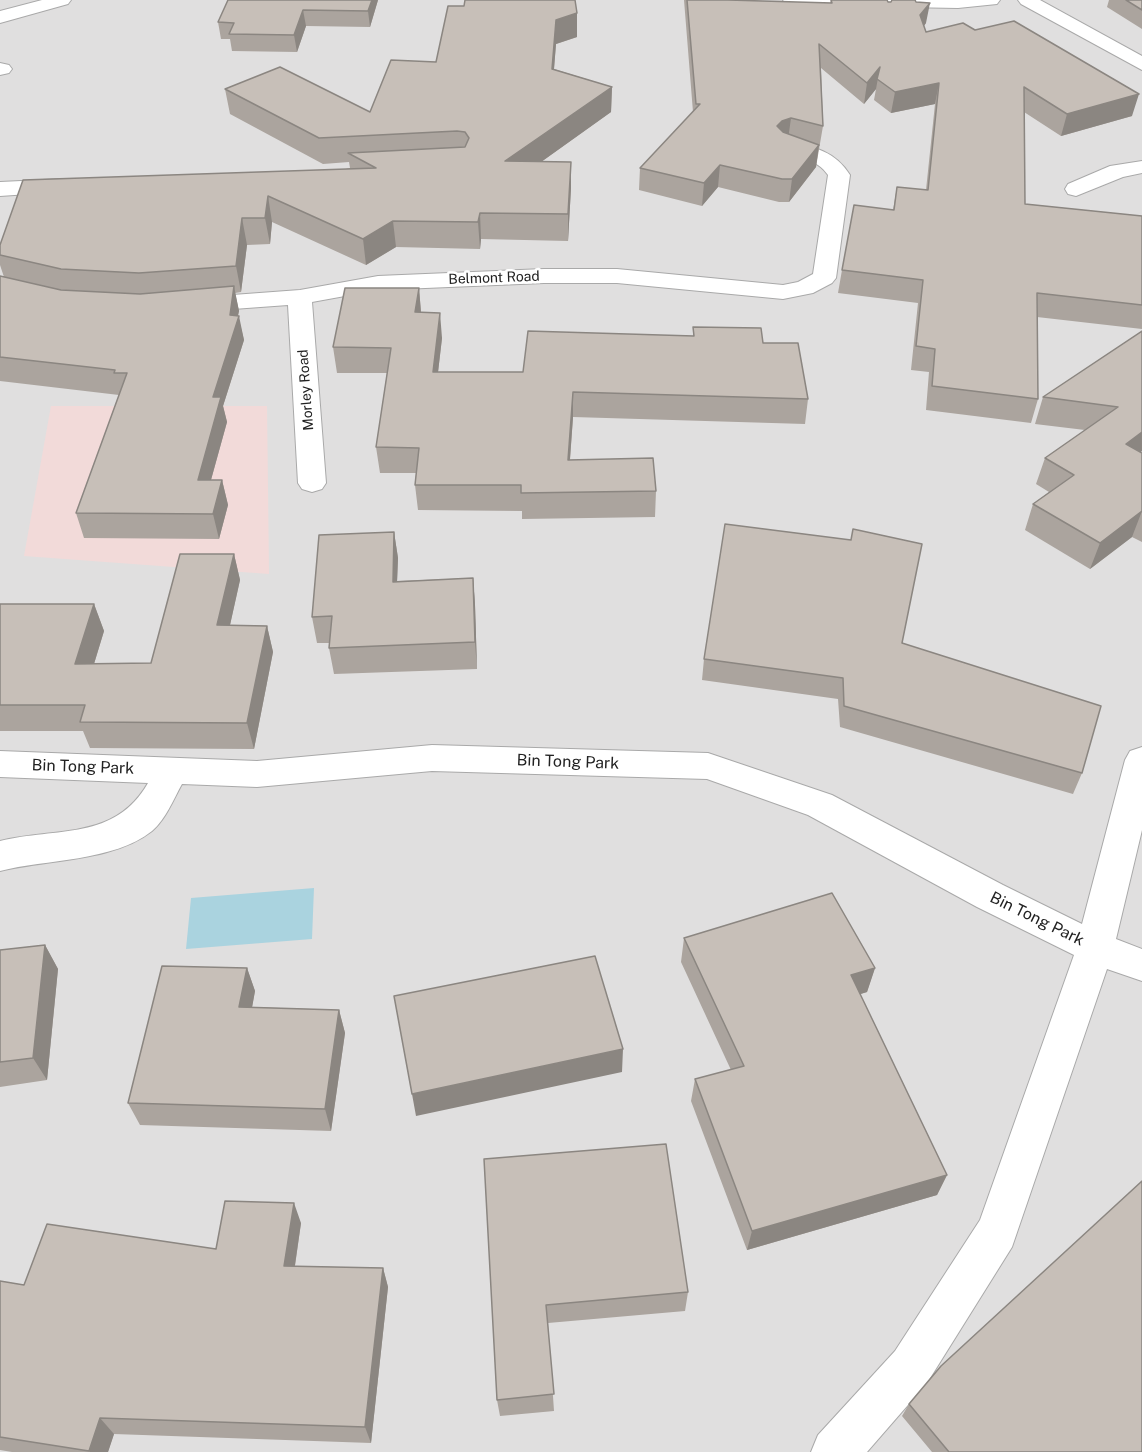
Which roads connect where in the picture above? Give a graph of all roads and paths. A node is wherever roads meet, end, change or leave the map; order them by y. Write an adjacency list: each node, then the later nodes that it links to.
1 (62, 0): 5 (street)
2 (792, 0): 3 (street)
3 (992, 0)
4 (1027, 0): 6 (street)
5 (0, 17)
6 (1142, 64)
7 (788, 148): 12 (street, Belmont Road)
8 (1142, 167): 11 (street)
9 (84, 185): 10 (street)
10 (0, 189)
11 (1076, 189)
12 (300, 297): 13 (street, Belmont Road); 14 (street, Morley Road)
13 (168, 307)
14 (312, 483)
15 (1142, 760): 19 (street, Bin Tong Park)
16 (0, 764): 17 (street, Bin Tong Park)
17 (172, 771): 18 (street); 19 (street, Bin Tong Park)
18 (0, 856)
19 (1095, 948): 20 (street, Bin Tong Park); 21 (street, Bin Tong Park)
20 (1142, 965)
21 (835, 1452)

